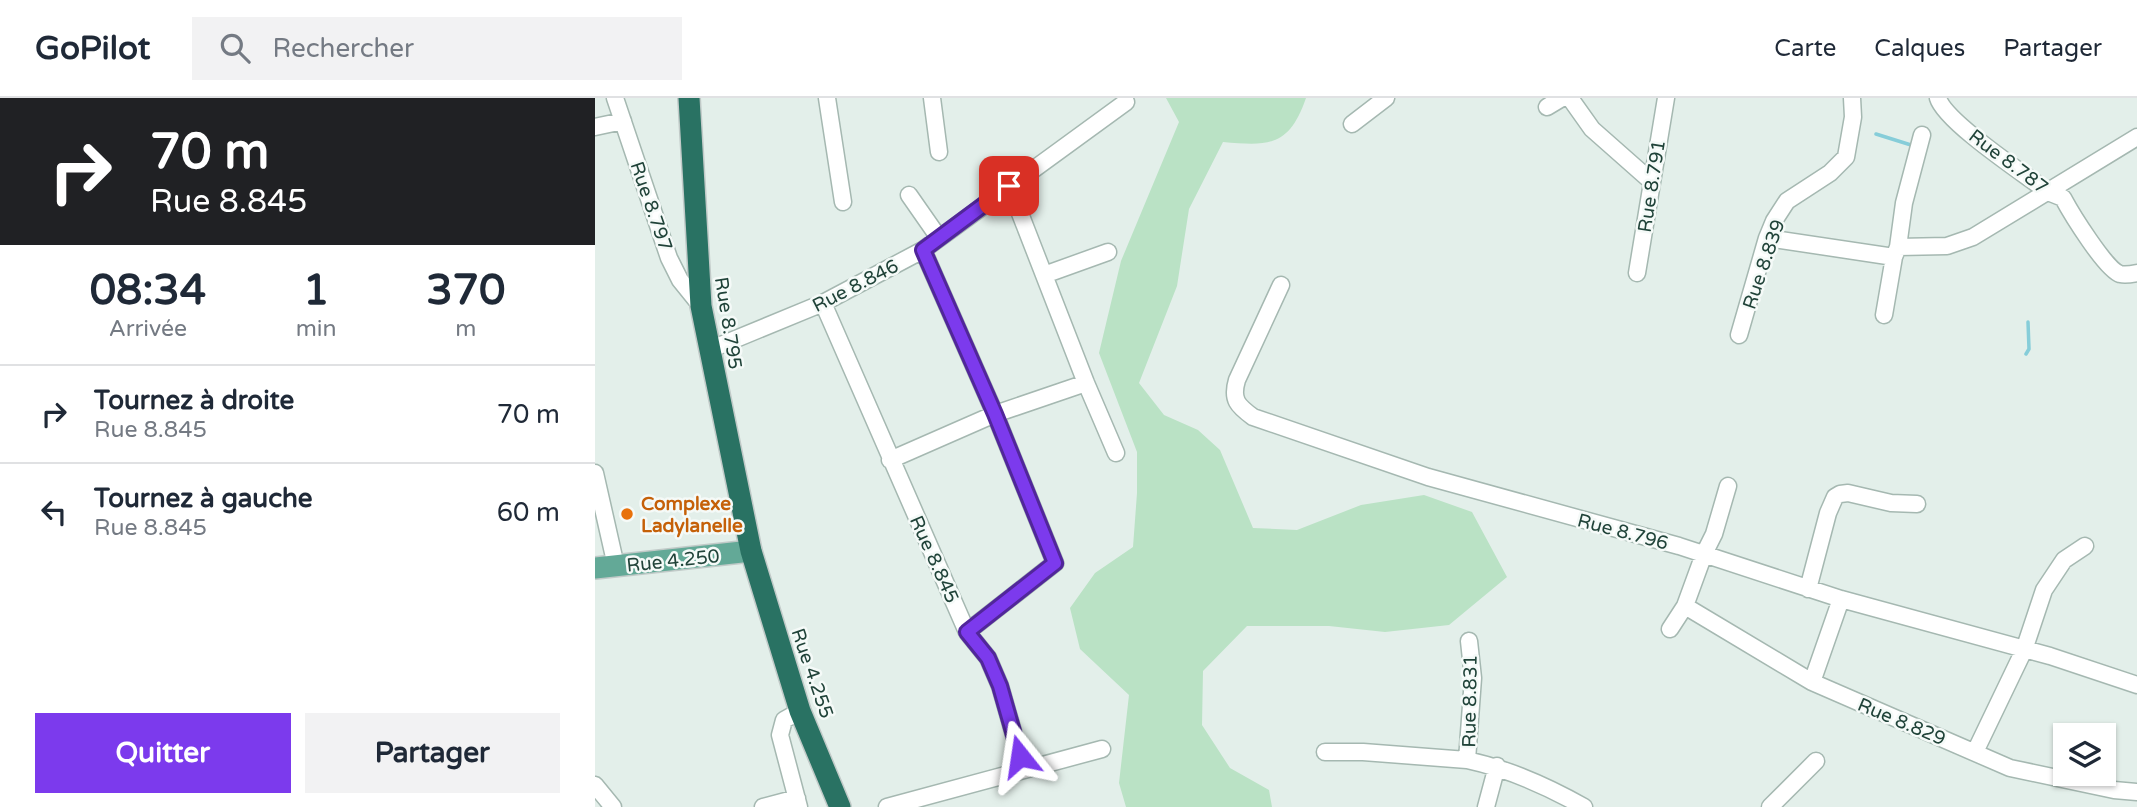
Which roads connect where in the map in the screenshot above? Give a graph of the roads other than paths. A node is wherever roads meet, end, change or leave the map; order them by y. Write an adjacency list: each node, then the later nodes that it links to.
1 (615, 98): 13 (street, Rue 8.797)
2 (689, 98): 34 (highway, Rue 8.795)
3 (827, 98): 23 (street)
4 (932, 98): 18 (street)
5 (1386, 98): 14 (street)
6 (1562, 98): 12 (street)
7 (1570, 98): 19 (street)
8 (1666, 98): 19 (street, Rue 8.791)
9 (1852, 98): 25 (street, Rue 8.839)
10 (1938, 98): 21 (street, Rue 8.787)
11 (1126, 102): 20 (street, Rue 8.846)
12 (1547, 107)
13 (623, 121): 15 (street); 34 (street, Rue 8.797)
14 (1352, 124)
15 (595, 127)
16 (1922, 135): 28 (street)
17 (2137, 136): 21 (street)
18 (939, 152)
19 (1652, 182): 29 (street, Rue 8.791)
20 (1009, 186): 24 (street, Rue 8.846); 31 (street)
21 (2049, 192): 28 (street); 30 (street, Rue 8.787)
22 (909, 195): 24 (street)
23 (843, 202)
24 (939, 238): 26 (street, Rue 8.846)
25 (1767, 238): 28 (street); 36 (street, Rue 8.839)
26 (923, 250): 33 (street, Rue 8.846); 39 (street, Rue 8.845)
27 (1108, 252): 31 (street)
28 (1896, 252): 35 (street)
29 (1637, 273)
30 (2137, 273)
31 (1044, 275): 38 (street)
32 (1281, 285): 47 (street, Rue 8.796)
33 (823, 303): 37 (street, Rue 8.846); 41 (street, Rue 8.845)
34 (701, 306): 37 (highway, Rue 8.795)
35 (1884, 315)
36 (1739, 335)
37 (709, 350): 46 (highway, Rue 8.795)
38 (1086, 383): 39 (street); 40 (street)
39 (995, 414): 41 (street); 54 (street, Rue 8.845)
40 (1116, 453)
41 (891, 460): 54 (street, Rue 8.845)
42 (595, 473): 48 (street)
43 (1728, 486): 47 (street)
44 (1917, 504): 50 (street)
45 (2085, 546): 56 (street)
46 (751, 551): 48 (main road, Rue 4.250); 59 (highway, Rue 4.255)
47 (1704, 554): 50 (street, Rue 8.796); 52 (street)
48 (616, 566): 49 (main road, Rue 4.250)
49 (595, 568)
50 (1808, 589): 51 (street, Rue 8.796)
51 (1841, 599): 56 (street, Rue 8.796); 57 (street)
52 (1685, 606): 53 (street); 57 (street, Rue 8.829)
53 (1671, 629)
54 (967, 632): 66 (street)
55 (1469, 641): 63 (street, Rue 8.831)
56 (2025, 650): 58 (street, Rue 8.796); 62 (street)
57 (1812, 682): 62 (street, Rue 8.829)
58 (2137, 685)
59 (800, 711): 69 (street); 72 (highway, Rue 4.255)
60 (1101, 749): 66 (street)
61 (1325, 752): 63 (street)
62 (1975, 752): 68 (street, Rue 8.829)
63 (1467, 760): 65 (street, Rue 8.831)
64 (1816, 761): 76 (street)
65 (1497, 766): 74 (street); 75 (street, Rue 8.831)
66 (1024, 770): 73 (street)
67 (595, 785): 70 (street)
68 (2137, 792)
69 (798, 803): 71 (street)
70 (613, 807)
71 (763, 807)
72 (840, 807)
73 (887, 807)
74 (1486, 807)
75 (1584, 807)
76 (1770, 807)

